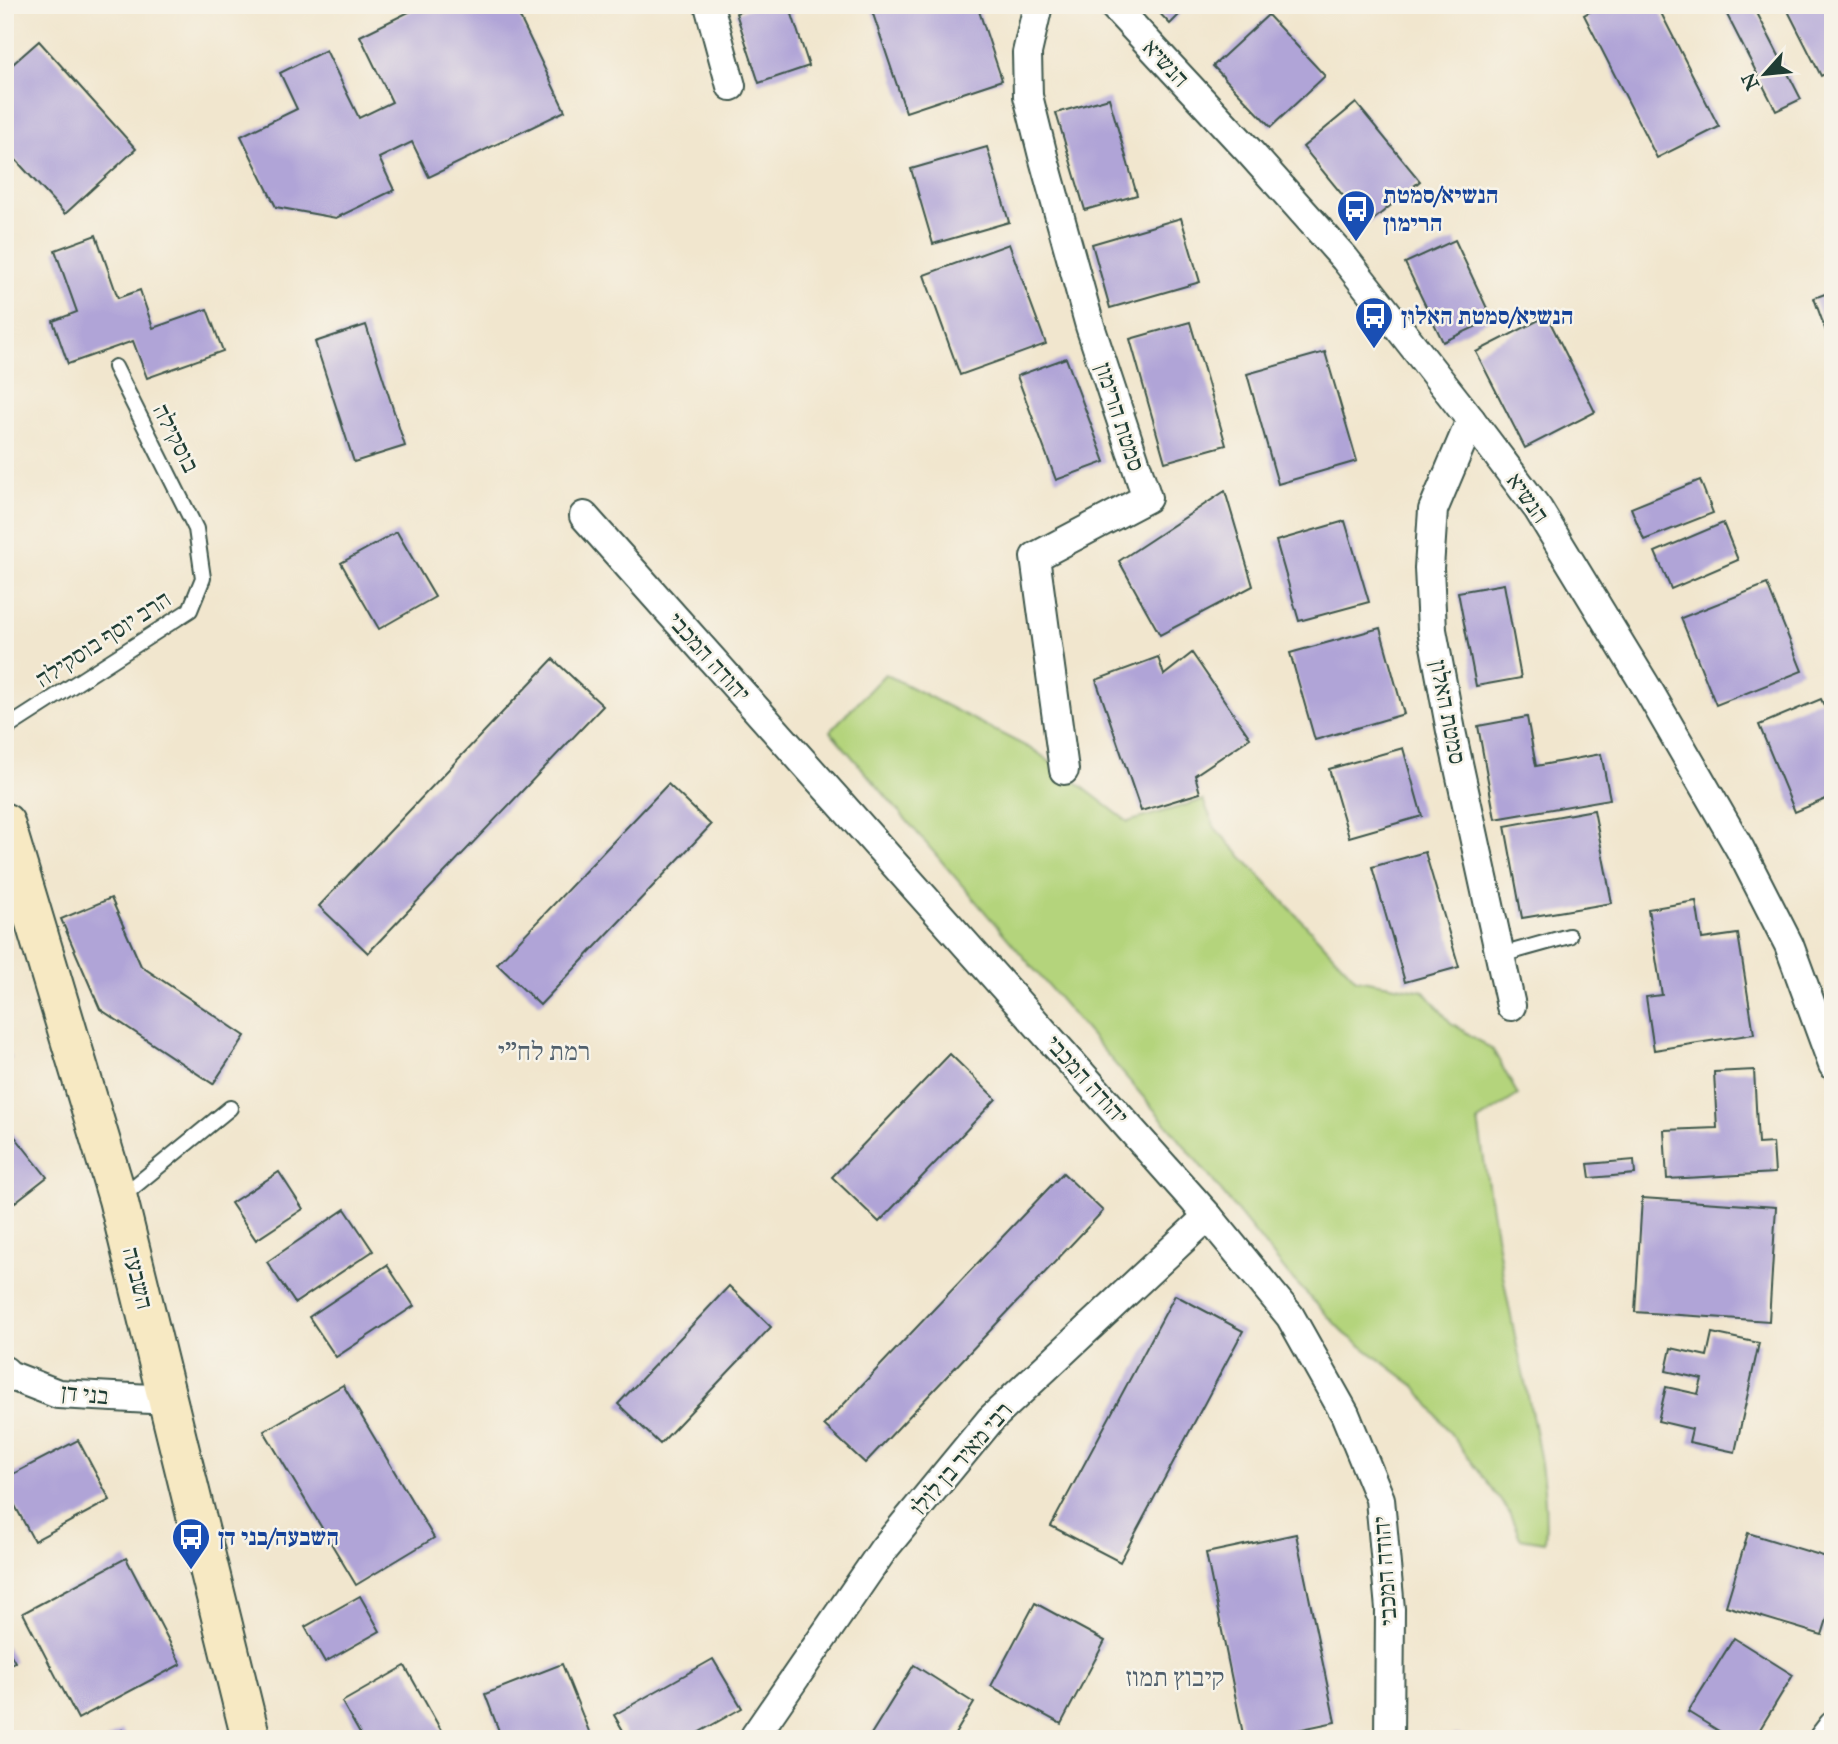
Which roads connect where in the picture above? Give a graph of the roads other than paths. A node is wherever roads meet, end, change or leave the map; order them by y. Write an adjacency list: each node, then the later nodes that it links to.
1 (709, 5): 4 (street)
2 (1038, 5): 10 (street, סמטת הרימון)
3 (1113, 5): 6 (street, הנשיא)
4 (731, 86)
5 (115, 367): 8 (lane, בוסקילה)
6 (1472, 420): 13 (street, סמטת האלון); 15 (street, הנשיא)
7 (583, 516): 18 (street, יהודה המכבי)
8 (196, 529): 9 (lane, הרב יוסף בוסקילה)
9 (5, 729)
10 (1064, 770)
11 (5, 822): 17 (main road, השבעה)
12 (1569, 936): 13 (lane)
13 (1500, 955): 14 (street, סמטת האלון)
14 (1511, 1006)
15 (1833, 1065)
16 (230, 1108): 17 (lane)
17 (118, 1199): 20 (main road, השבעה)
18 (1208, 1216): 22 (street, רבי מאיר בן לולו); 24 (street, יהודה המכבי)
19 (5, 1371): 20 (street, בני דן)
20 (169, 1400): 23 (main road, השבעה)
21 (1833, 1726): 25 (street)
22 (755, 1736)
23 (251, 1739)
24 (1388, 1739)
25 (1823, 1739)

